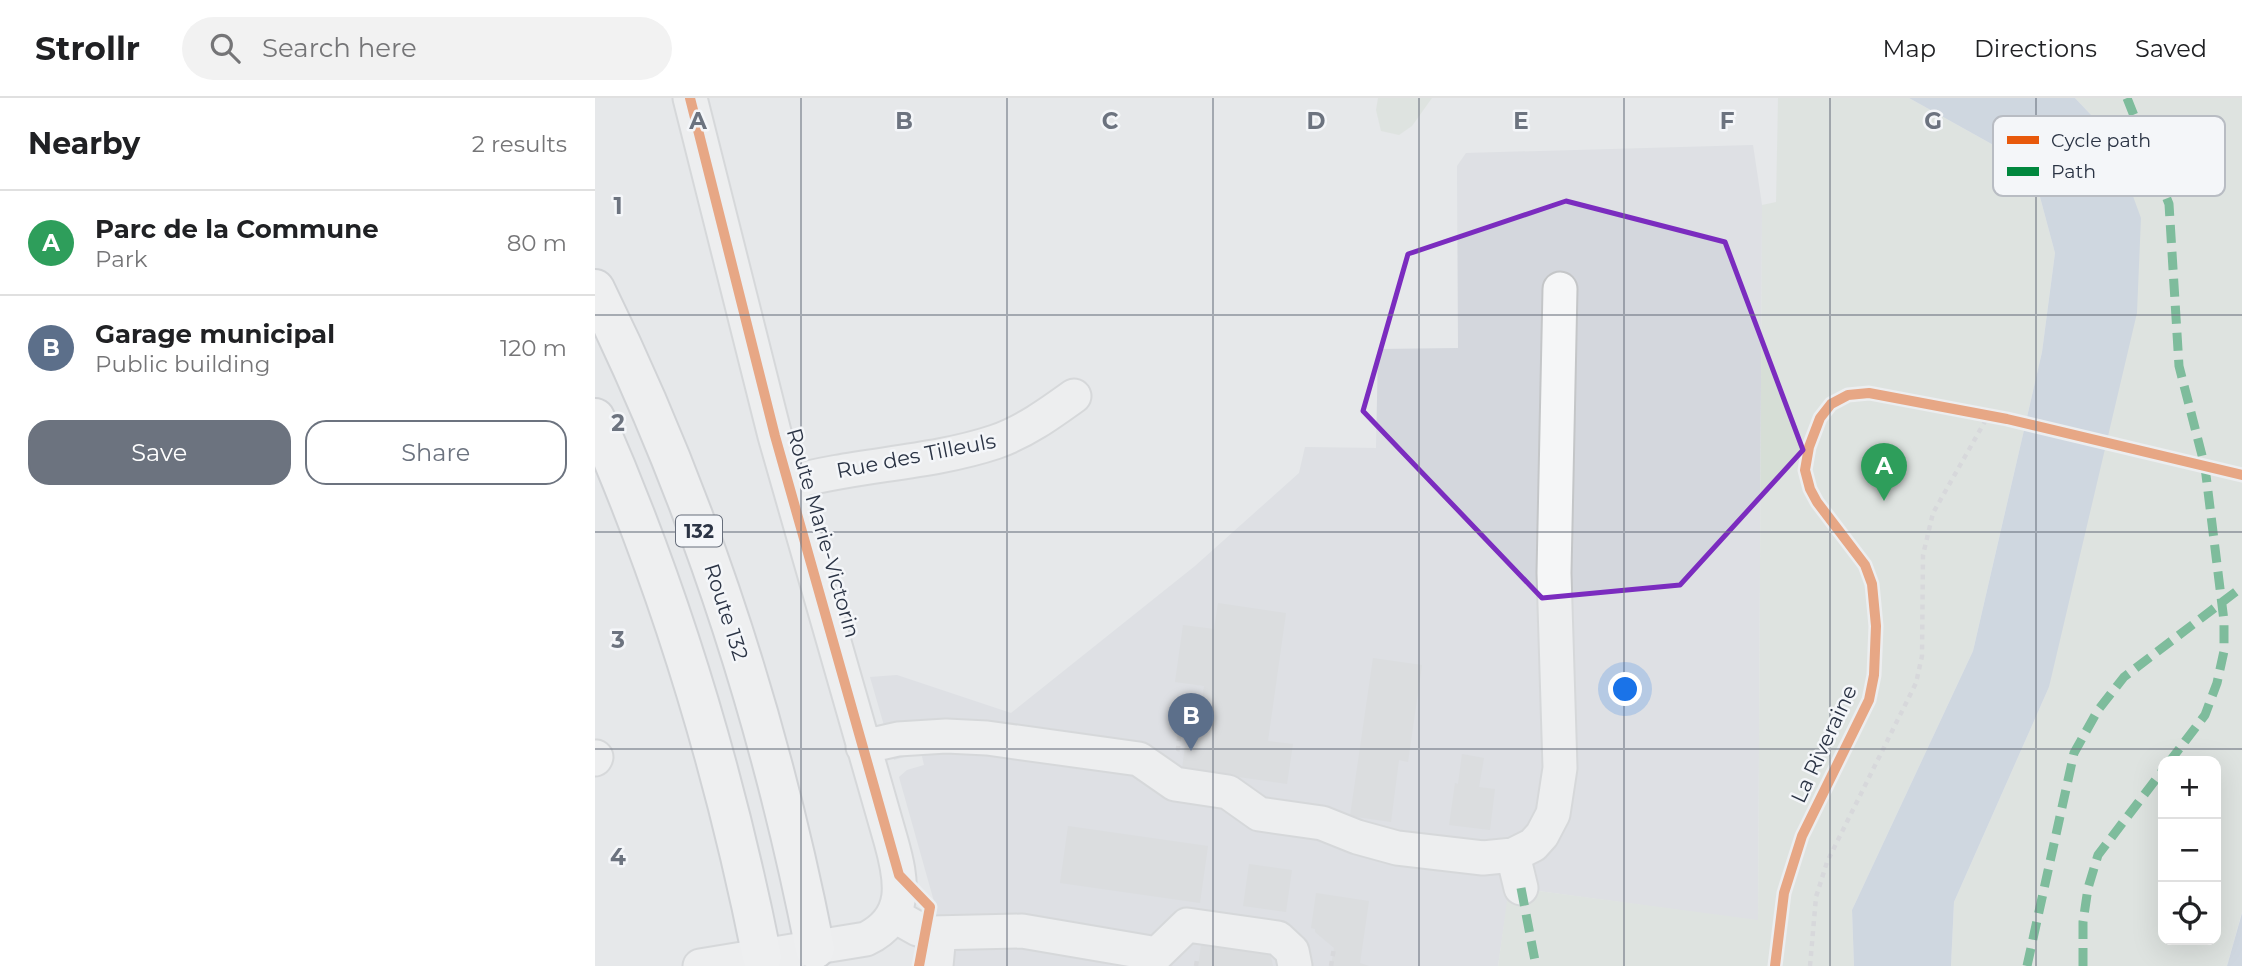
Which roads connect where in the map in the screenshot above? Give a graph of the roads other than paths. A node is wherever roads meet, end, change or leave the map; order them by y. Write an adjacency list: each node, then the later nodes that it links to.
1 (690, 98): 6 (street, Route Marie-Victorin)
2 (595, 289): 11 (highway, Route 132 / 132)
3 (1560, 289): 8 (street)
4 (1074, 396): 6 (street, Rue des Tilleuls)
5 (595, 418): 13 (highway, 132)
6 (789, 483): 7 (street, Route Marie-Victorin)
7 (863, 747): 8 (street); 10 (street, Route Marie-Victorin)
8 (1513, 855): 9 (street)
9 (1521, 888)
10 (893, 915): 11 (street); 12 (street)
11 (815, 949): 13 (street)
12 (938, 950): 14 (street)
13 (762, 957): 15 (street)
14 (1160, 960): 16 (street)
15 (701, 966)
16 (1295, 966)

